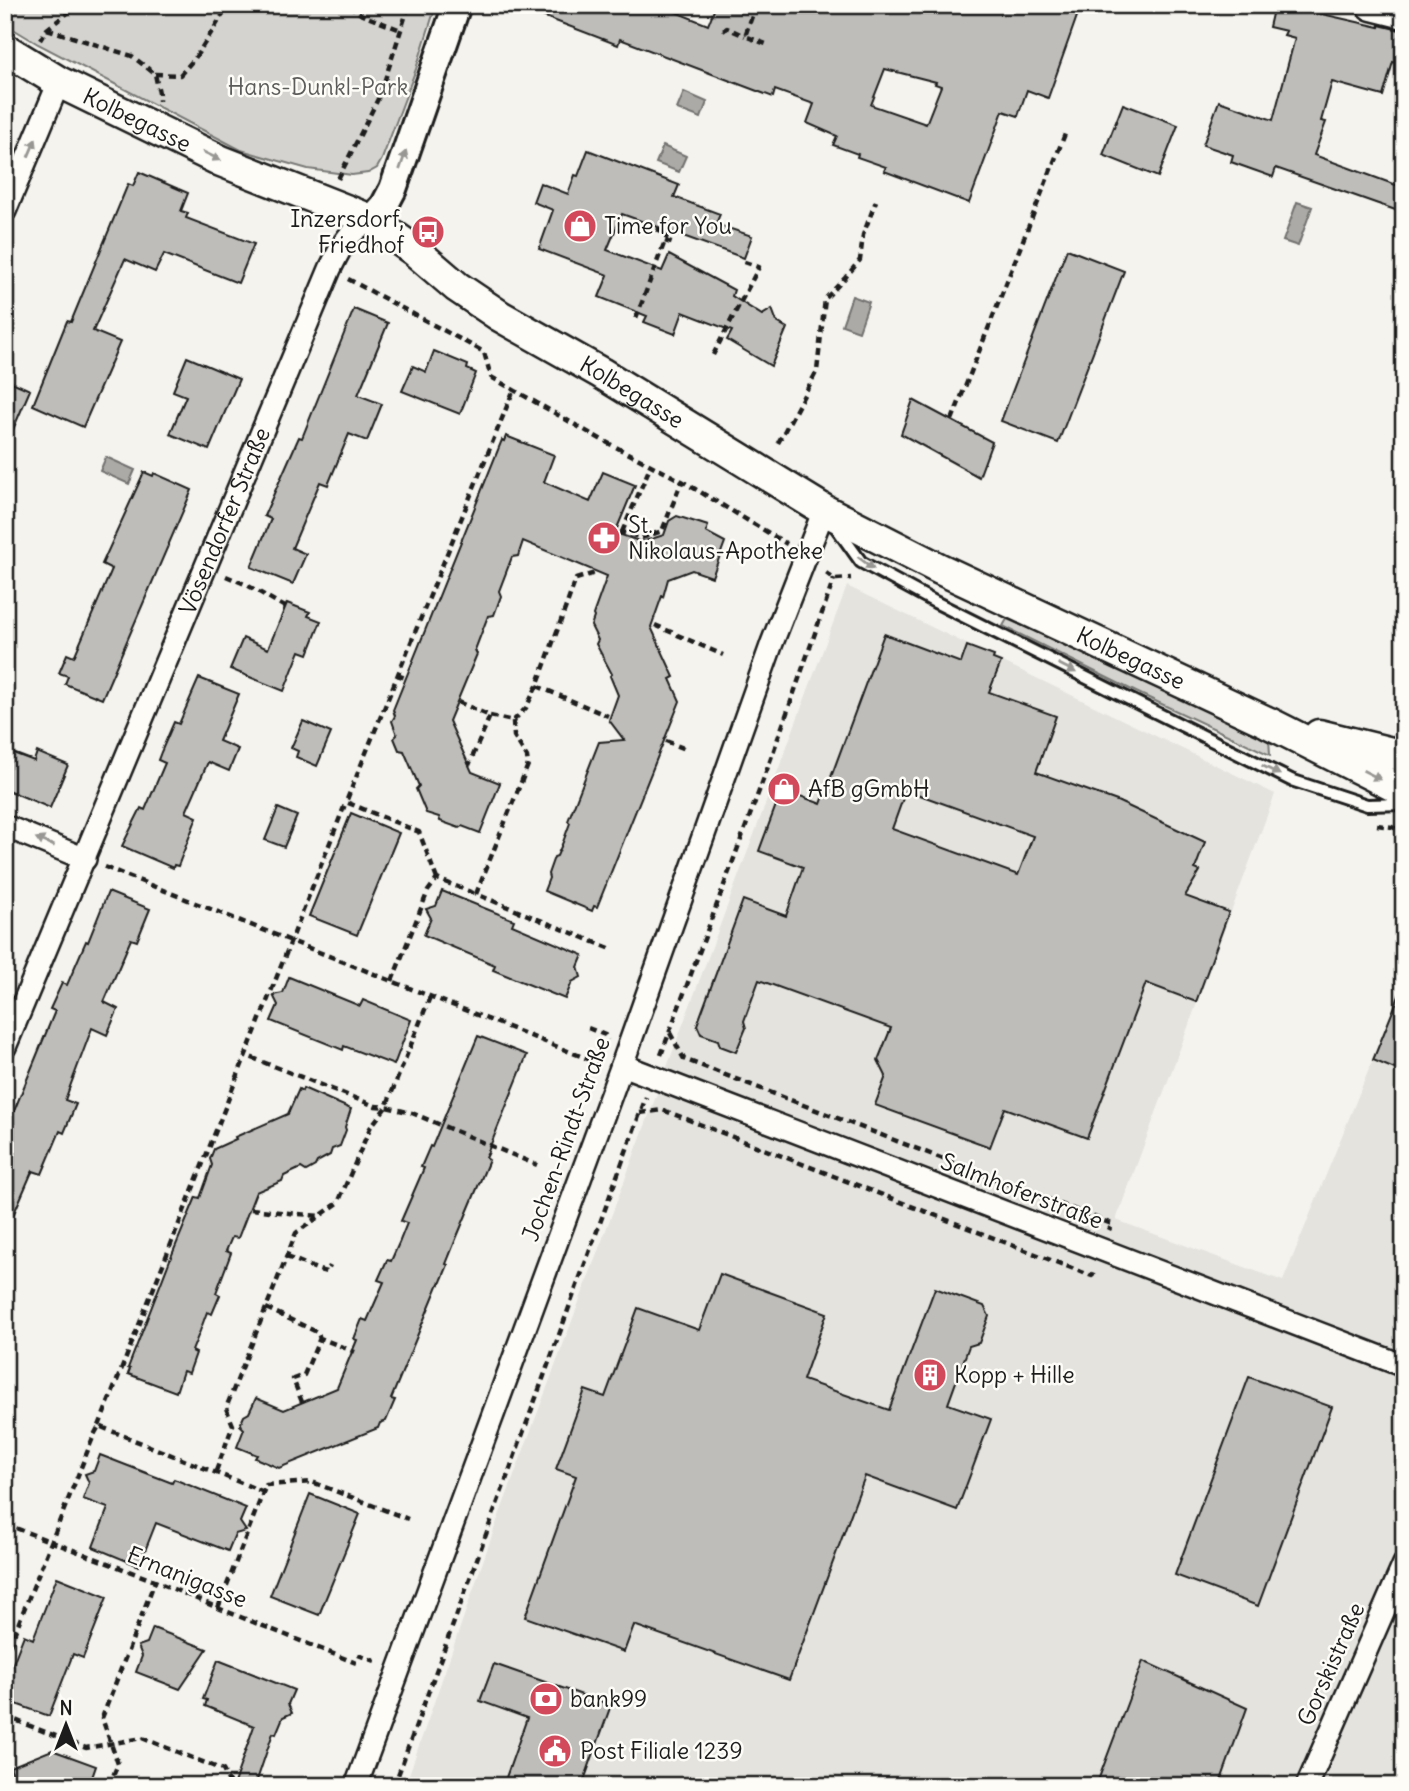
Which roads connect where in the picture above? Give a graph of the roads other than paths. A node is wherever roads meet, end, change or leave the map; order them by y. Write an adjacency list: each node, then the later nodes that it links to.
1 (457, 5): 7 (street, Vösendorfer Straße, one-way to 1)
2 (1372, 5): 3 (main road)
3 (1404, 13)
4 (5, 49): 5 (main road, Kolbegasse)
5 (50, 77): 6 (street, one-way to 5); 7 (main road, Kolbegasse, one-way to 7)
6 (5, 211)
7 (372, 220): 8 (main road, Kolbegasse); 14 (street, Vösendorfer Straße)
8 (824, 510): 9 (main road, Kolbegasse); 12 (lane, one-way to 12); 16 (street, Jochen-Rindt-Straße)
9 (1267, 722): 10 (main road, Kolbegasse); 11 (main road, Kolbegasse, one-way to 11)
10 (1404, 756)
11 (1404, 791)
12 (1404, 804)
13 (5, 826): 14 (street, one-way to 13)
14 (85, 859): 15 (street, Vösendorfer Straße)
15 (5, 1047)
16 (622, 1065): 17 (street, Salmhoferstraße); 19 (street, Jochen-Rindt-Straße)
17 (1404, 1366)
18 (1404, 1564): 20 (street, Gorskistraße)
19 (356, 1786)
20 (1307, 1786)

